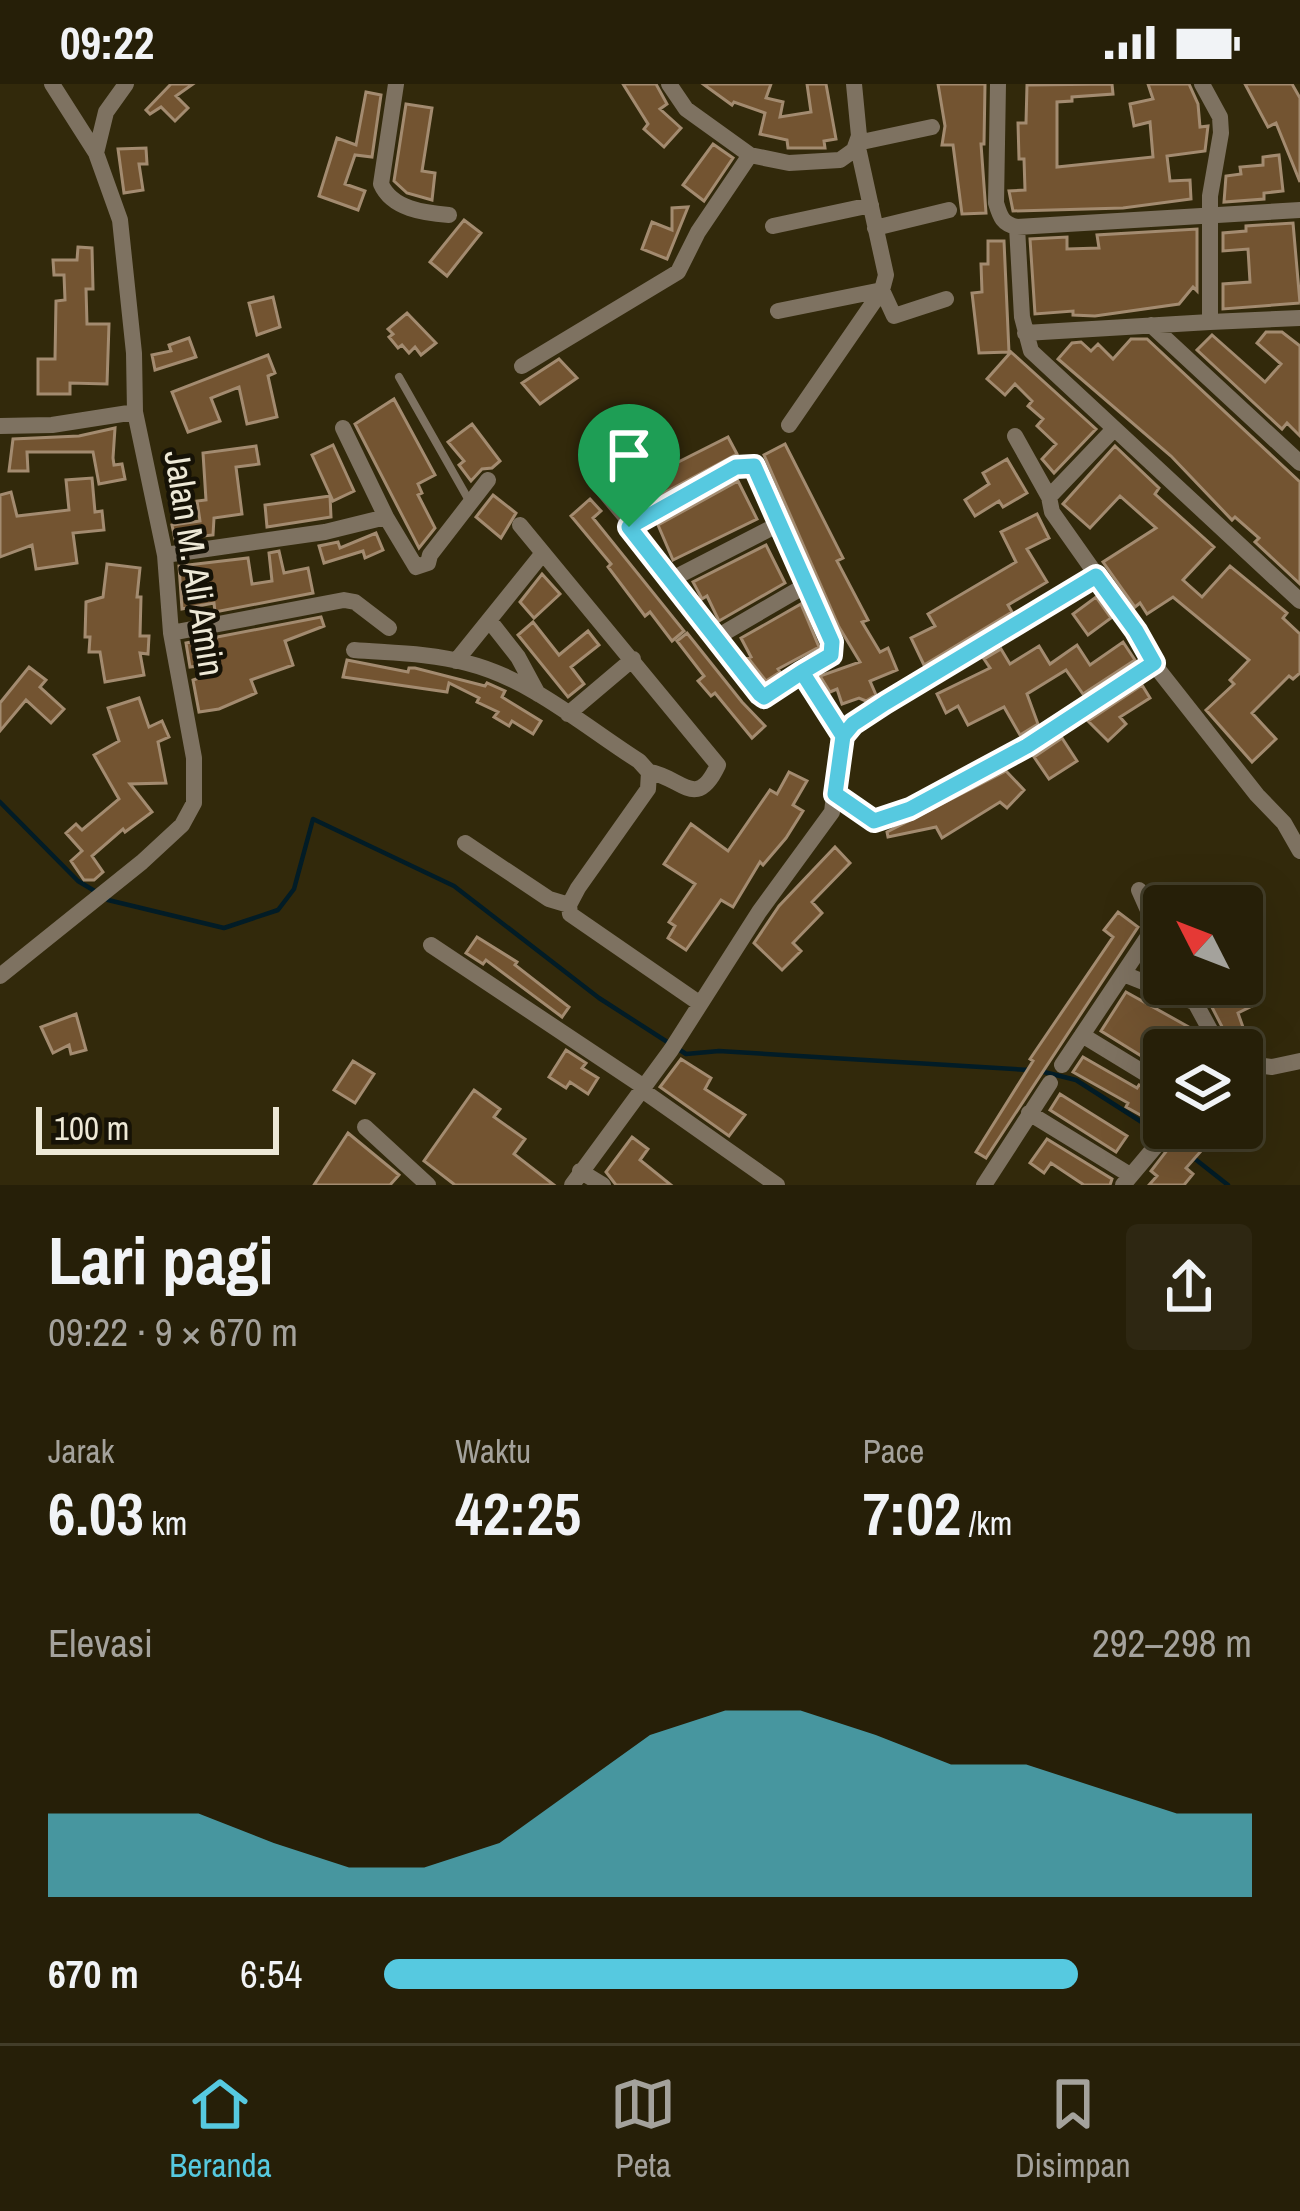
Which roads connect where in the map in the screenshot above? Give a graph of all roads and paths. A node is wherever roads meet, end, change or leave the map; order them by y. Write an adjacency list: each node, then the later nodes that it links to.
1 (52, 84): 10 (street, Jalan M. Ali Amin)
2 (126, 84): 10 (street)
3 (397, 84): 16 (street)
4 (669, 84): 11 (street)
5 (854, 84): 9 (street)
6 (998, 84): 18 (street)
7 (1202, 84): 15 (street)
8 (932, 127): 9 (street)
9 (857, 143): 11 (street); 12 (street)
10 (96, 153): 29 (street, Jalan M. Ali Amin)
11 (750, 155): 27 (street)
12 (871, 205): 17 (street); 19 (street)
13 (949, 210): 19 (street)
14 (1300, 210): 15 (street)
15 (1210, 212): 18 (street); 24 (street)
16 (449, 215)
17 (772, 226)
18 (1017, 227): 26 (street)
19 (875, 228): 20 (street)
20 (882, 290): 21 (street); 22 (street); 30 (street)
21 (946, 298)
22 (778, 310)
23 (1300, 318): 24 (street)
24 (1210, 322): 25 (street)
25 (1151, 325): 26 (street); 35 (street)
26 (1025, 333): 33 (street)
27 (522, 366)
28 (399, 377): 39 (lane)
29 (136, 412): 31 (street); 45 (street, Jalan M. Ali Amin)
30 (789, 425)
31 (0, 426)
32 (343, 428): 40 (street)
33 (1114, 428): 38 (street); 49 (street)
34 (1015, 436): 38 (street)
35 (1300, 463)
36 (488, 480): 39 (street)
37 (597, 489): 43 (lane)
38 (1049, 497): 46 (street)
39 (472, 506): 40 (street)
40 (386, 517): 45 (street)
41 (781, 524): 43 (street); 47 (street); 48 (street)
42 (520, 525): 44 (street)
43 (629, 527): 47 (street)
44 (543, 553): 50 (street); 55 (street)
45 (164, 555): 52 (street, Jalan M. Ali Amin)
46 (1096, 576): 57 (street); 61 (street)
47 (672, 579): 53 (street)
48 (808, 584): 53 (street); 58 (street)
49 (1300, 601)
50 (489, 620): 56 (street); 59 (street)
51 (388, 628): 52 (street)
52 (171, 632): 72 (street, Jalan M. Ali Amin)
53 (717, 637): 58 (street)
54 (353, 650): 56 (street)
55 (633, 659): 60 (street); 62 (street)
56 (456, 661): 59 (street)
57 (1154, 663): 63 (street); 65 (street)
58 (802, 672): 61 (street)
59 (538, 694): 60 (street)
60 (568, 714): 62 (street)
61 (843, 736): 63 (street)
62 (649, 772): 68 (street)
63 (835, 794): 74 (street)
64 (465, 843): 68 (street)
65 (1300, 851)
66 (1139, 890): 67 (street)
67 (1143, 899)
68 (569, 905): 74 (street)
69 (431, 945): 82 (street)
70 (1143, 955): 71 (street)
71 (1126, 975): 73 (street); 75 (street)
72 (0, 976)
73 (1143, 982)
74 (698, 1004): 82 (street)
75 (1082, 1035): 77 (street); 79 (street)
76 (1296, 1062): 78 (street); 81 (street)
77 (1062, 1065)
78 (1263, 1065)
79 (1143, 1071)
80 (1050, 1083): 83 (street)
81 (1300, 1084)
82 (643, 1088): 86 (street); 90 (street)
83 (1030, 1114): 87 (street); 91 (street)
84 (364, 1127): 88 (street)
85 (1153, 1149): 87 (street)
86 (576, 1178): 89 (street)
87 (1126, 1180)
88 (428, 1185)
89 (603, 1185)
90 (776, 1185)
91 (984, 1185)

